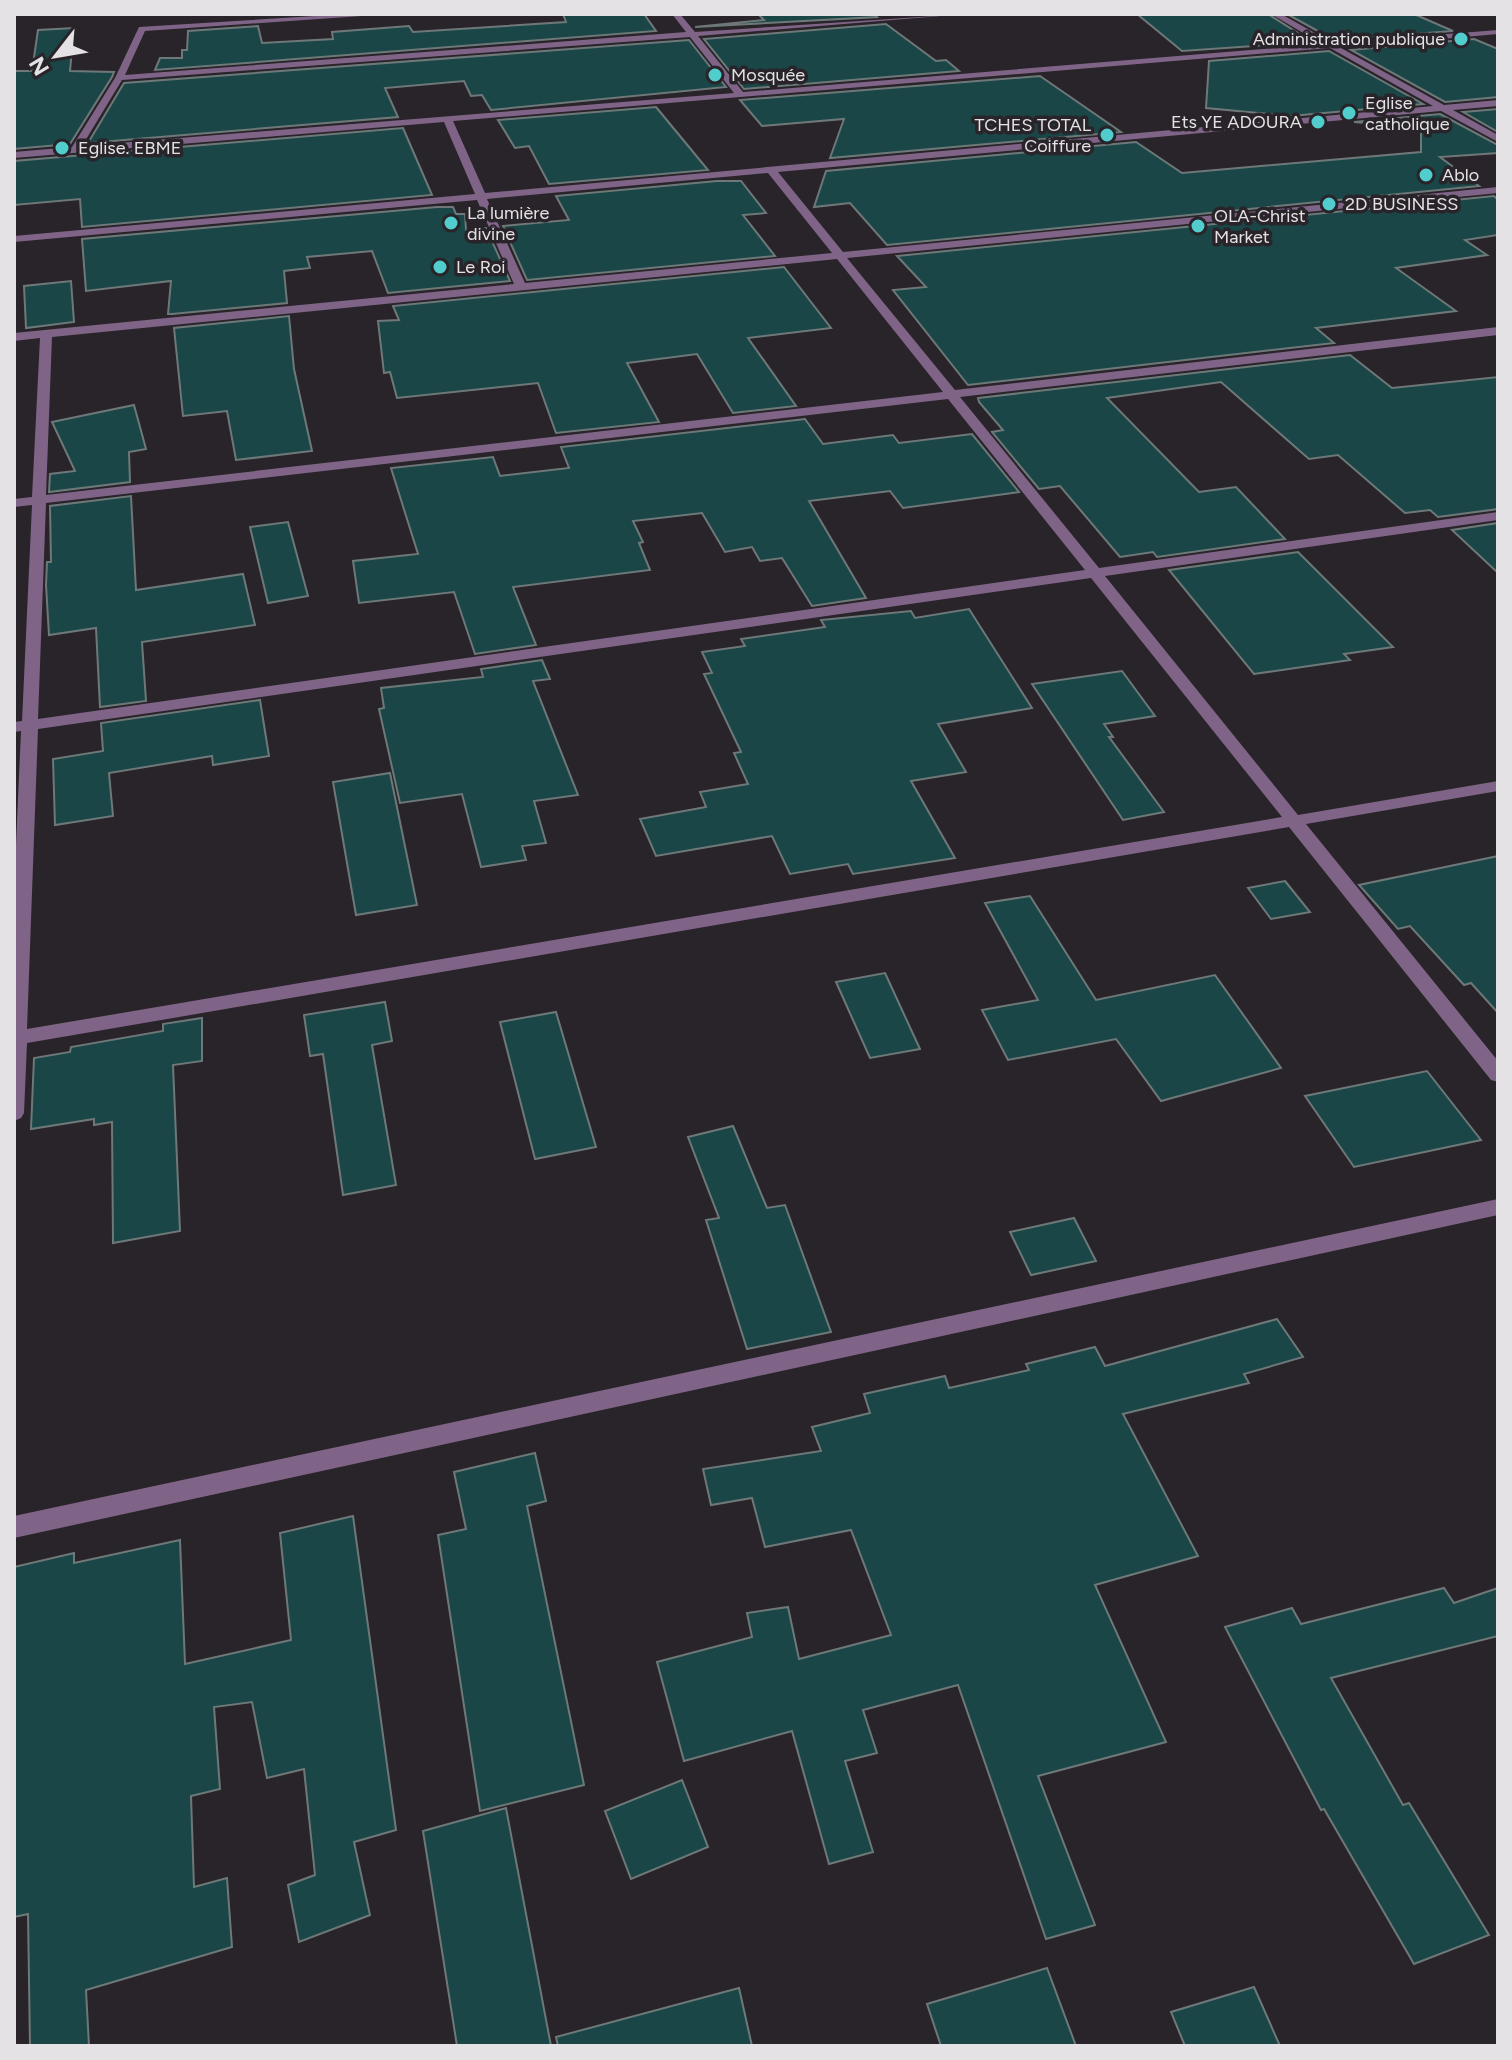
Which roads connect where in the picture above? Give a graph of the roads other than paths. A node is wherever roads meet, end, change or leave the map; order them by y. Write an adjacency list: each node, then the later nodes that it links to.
1 (387, 14): 8 (street)
2 (676, 14): 6 (street)
3 (961, 14): 6 (street)
4 (1275, 14): 7 (street)
5 (1498, 32): 7 (street)
6 (692, 35): 8 (street); 9 (street)
7 (1328, 46): 9 (street); 11 (street)
8 (119, 78): 14 (street)
9 (739, 93): 12 (street)
10 (1498, 103): 11 (street)
11 (1444, 108): 13 (street); 16 (street)
12 (446, 117): 14 (street); 18 (street)
13 (1498, 139)
14 (76, 149): 15 (street)
15 (14, 155)
16 (772, 171): 18 (street); 20 (street)
17 (1498, 190): 20 (street)
18 (483, 196): 19 (street); 21 (street)
19 (14, 239)
20 (840, 255): 21 (street); 25 (street)
21 (521, 287): 23 (street)
22 (1498, 331): 25 (street)
23 (46, 334): 24 (street); 26 (street)
24 (14, 337)
25 (951, 394): 26 (street); 29 (street)
26 (39, 500): 27 (street); 30 (street)
27 (14, 503)
28 (1498, 516): 29 (street)
29 (1094, 572): 30 (street); 32 (street)
30 (22, 726): 33 (street)
31 (1498, 786): 32 (street)
32 (1294, 821): 33 (street); 34 (street)
33 (16, 1038): 35 (street)
34 (1498, 1075)
35 (14, 1113)
36 (1498, 1207): 37 (street)
37 (14, 1527)

